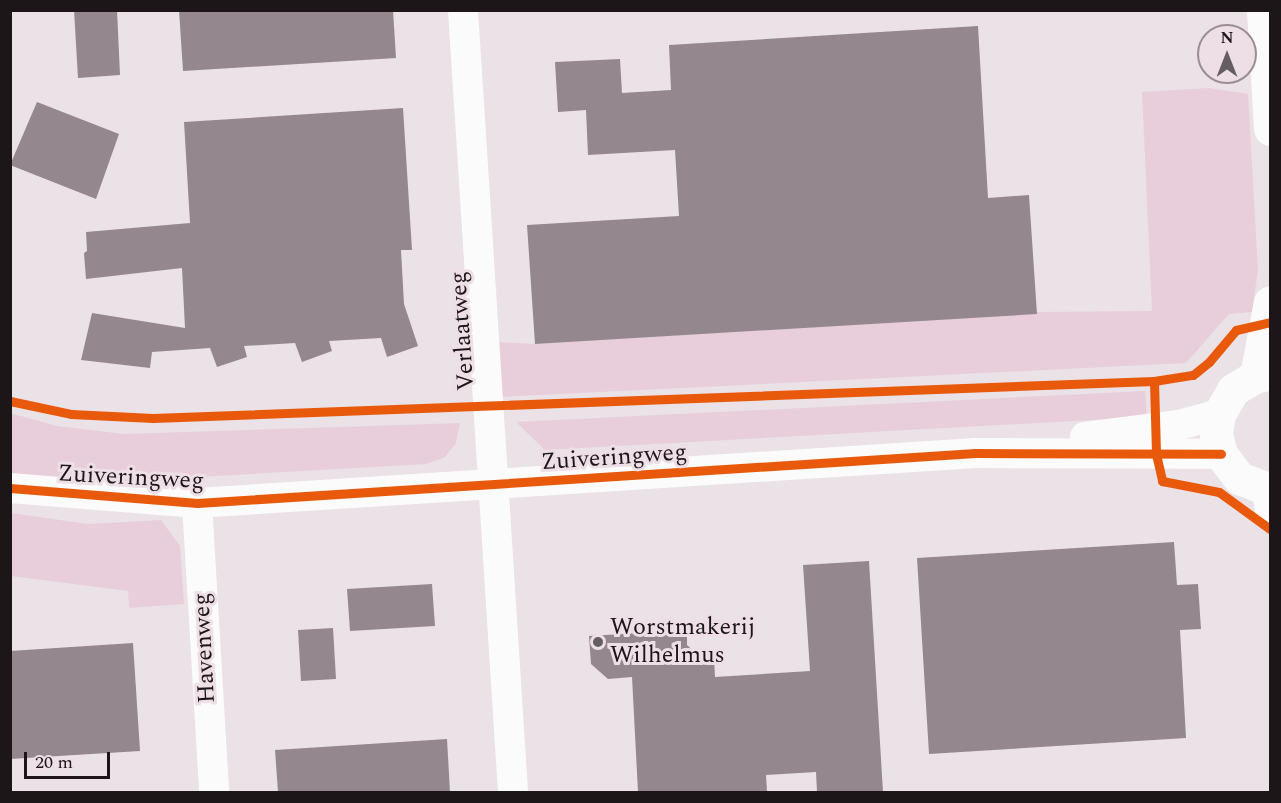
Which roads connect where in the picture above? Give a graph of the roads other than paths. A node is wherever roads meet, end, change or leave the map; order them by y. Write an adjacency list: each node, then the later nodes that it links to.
1 (463, 10): 9 (street, Verlaatweg)
2 (1263, 10): 3 (street)
3 (1270, 129)
4 (1270, 302): 5 (street)
5 (1263, 375): 6 (street)
6 (1219, 414): 7 (street, Zuiveringweg); 8 (street)
7 (975, 453): 8 (street, Zuiveringweg); 9 (street, Zuiveringweg)
8 (1221, 454): 11 (street)
9 (491, 485): 12 (street, Zuiveringweg); 14 (street, Verlaatweg)
10 (10, 488): 12 (street, Zuiveringweg)
11 (1269, 497)
12 (197, 503): 13 (street, Havenweg)
13 (214, 792)
14 (513, 792)

